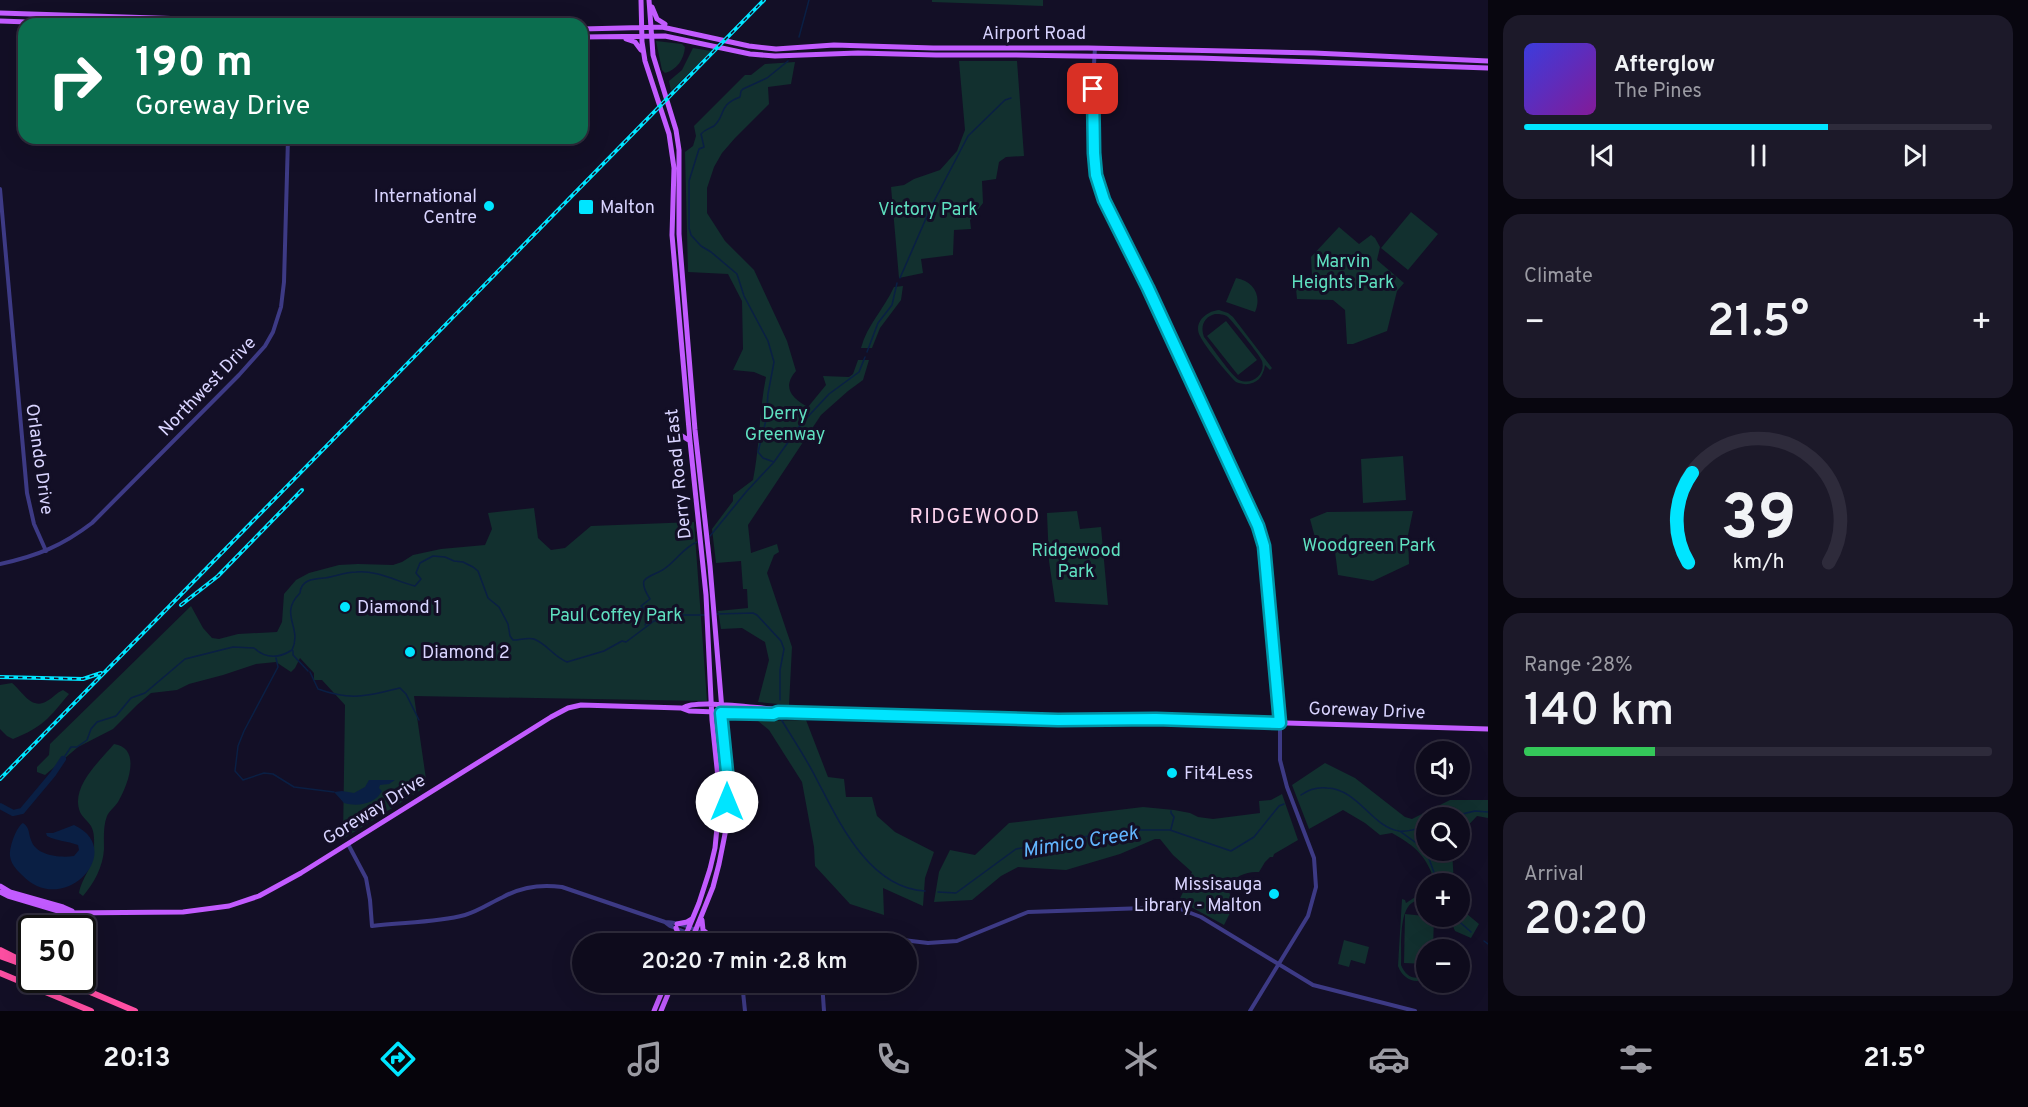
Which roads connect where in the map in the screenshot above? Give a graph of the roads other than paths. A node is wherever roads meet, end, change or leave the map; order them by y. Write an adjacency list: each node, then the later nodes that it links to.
1 (639, 0): 9 (main road, Derry Road East); 11 (main road)
2 (649, 1): 10 (main road, Derry Road East); 13 (main road)
3 (0, 14): 4 (main road)
4 (58, 15): 5 (main road)
5 (86, 16): 6 (main road)
6 (145, 18)
7 (0, 21): 8 (main road)
8 (18, 22)
9 (641, 26): 10 (main road, Airport Road); 11 (main road, Airport Road); 14 (main road, Derry Road East)
10 (650, 26): 13 (main road, Airport Road); 15 (main road, Derry Road East)
11 (606, 27): 12 (main road, Airport Road)
12 (588, 28)
13 (671, 28): 18 (main road, Airport Road)
14 (642, 35): 15 (main road, Airport Road); 16 (main road, Airport Road); 25 (main road, Derry Road East)
15 (651, 35): 21 (main road, Airport Road); 34 (main road, Derry Road East)
16 (607, 37): 17 (main road, Airport Road); 25 (main road)
17 (588, 38)
18 (1010, 47): 19 (main road, Airport Road); 21 (main road)
19 (1049, 48): 20 (main road, Airport Road); 22 (main road)
20 (1095, 48): 23 (main road, Airport Road); 24 (street)
21 (1012, 55): 22 (main road, Airport Road)
22 (1049, 56): 24 (main road, Airport Road)
23 (1383, 56): 26 (main road, Airport Road); 27 (main road)
24 (1094, 57): 27 (main road, Airport Road); 43 (street)
25 (645, 61): 32 (main road, Derry Road East)
26 (1488, 61)
27 (1383, 64): 28 (main road, Airport Road)
28 (1488, 68)
29 (288, 144): 33 (street, Northwest Drive)
30 (0, 189): 33 (street, Orlando Drive)
31 (679, 434): 32 (main road)
32 (690, 441): 34 (main road, Derry Road East)
33 (46, 551): 35 (street, Northwest Drive)
34 (704, 551): 36 (main road, Derry Road East)
35 (0, 564)
36 (713, 650): 37 (main road, Derry Road East); 38 (main road, Derry Road East)
37 (712, 705): 38 (main road, Goreway Drive); 39 (main road, Goreway Drive); 40 (main road, Derry Road East)
38 (721, 705): 41 (main road, Goreway Drive); 42 (main road, Derry Road East)
39 (683, 708): 40 (main road, Goreway Drive); 45 (main road, Goreway Drive)
40 (712, 712): 42 (main road, Goreway Drive); 50 (main road, Derry Road East)
41 (778, 712): 42 (main road, Goreway Drive); 43 (main road, Goreway Drive)
42 (721, 713): 49 (main road, Derry Road East)
43 (1280, 723): 44 (main road, Goreway Drive); 62 (street)
44 (1488, 729)
45 (348, 843): 48 (main road, Goreway Drive); 51 (street)
46 (0, 886): 48 (main road, Goreway Drive)
47 (0, 892): 48 (main road, Goreway Drive)
48 (72, 911)
49 (702, 917): 55 (main road, Derry Road East); 56 (main road)
50 (693, 918): 51 (main road); 52 (main road, Derry Road East)
51 (676, 926): 52 (street); 53 (main road)
52 (688, 930): 54 (main road, Derry Road East); 55 (street)
53 (678, 933)
54 (687, 933)
55 (695, 933)
56 (706, 933)
57 (917, 942): 62 (street)
58 (0, 950): 60 (highway)
59 (0, 956): 61 (highway)
60 (18, 959)
61 (18, 962)
62 (1279, 965): 75 (street); 76 (street)
63 (0, 973): 69 (highway)
64 (93, 993): 70 (highway)
65 (661, 993): 71 (main road)
66 (668, 993): 72 (main road)
67 (743, 993): 73 (street)
68 (823, 993): 74 (street)
69 (91, 1011)
70 (135, 1011)
71 (654, 1011)
72 (661, 1011)
73 (745, 1011)
74 (824, 1011)
75 (1250, 1011)
76 (1415, 1011)

